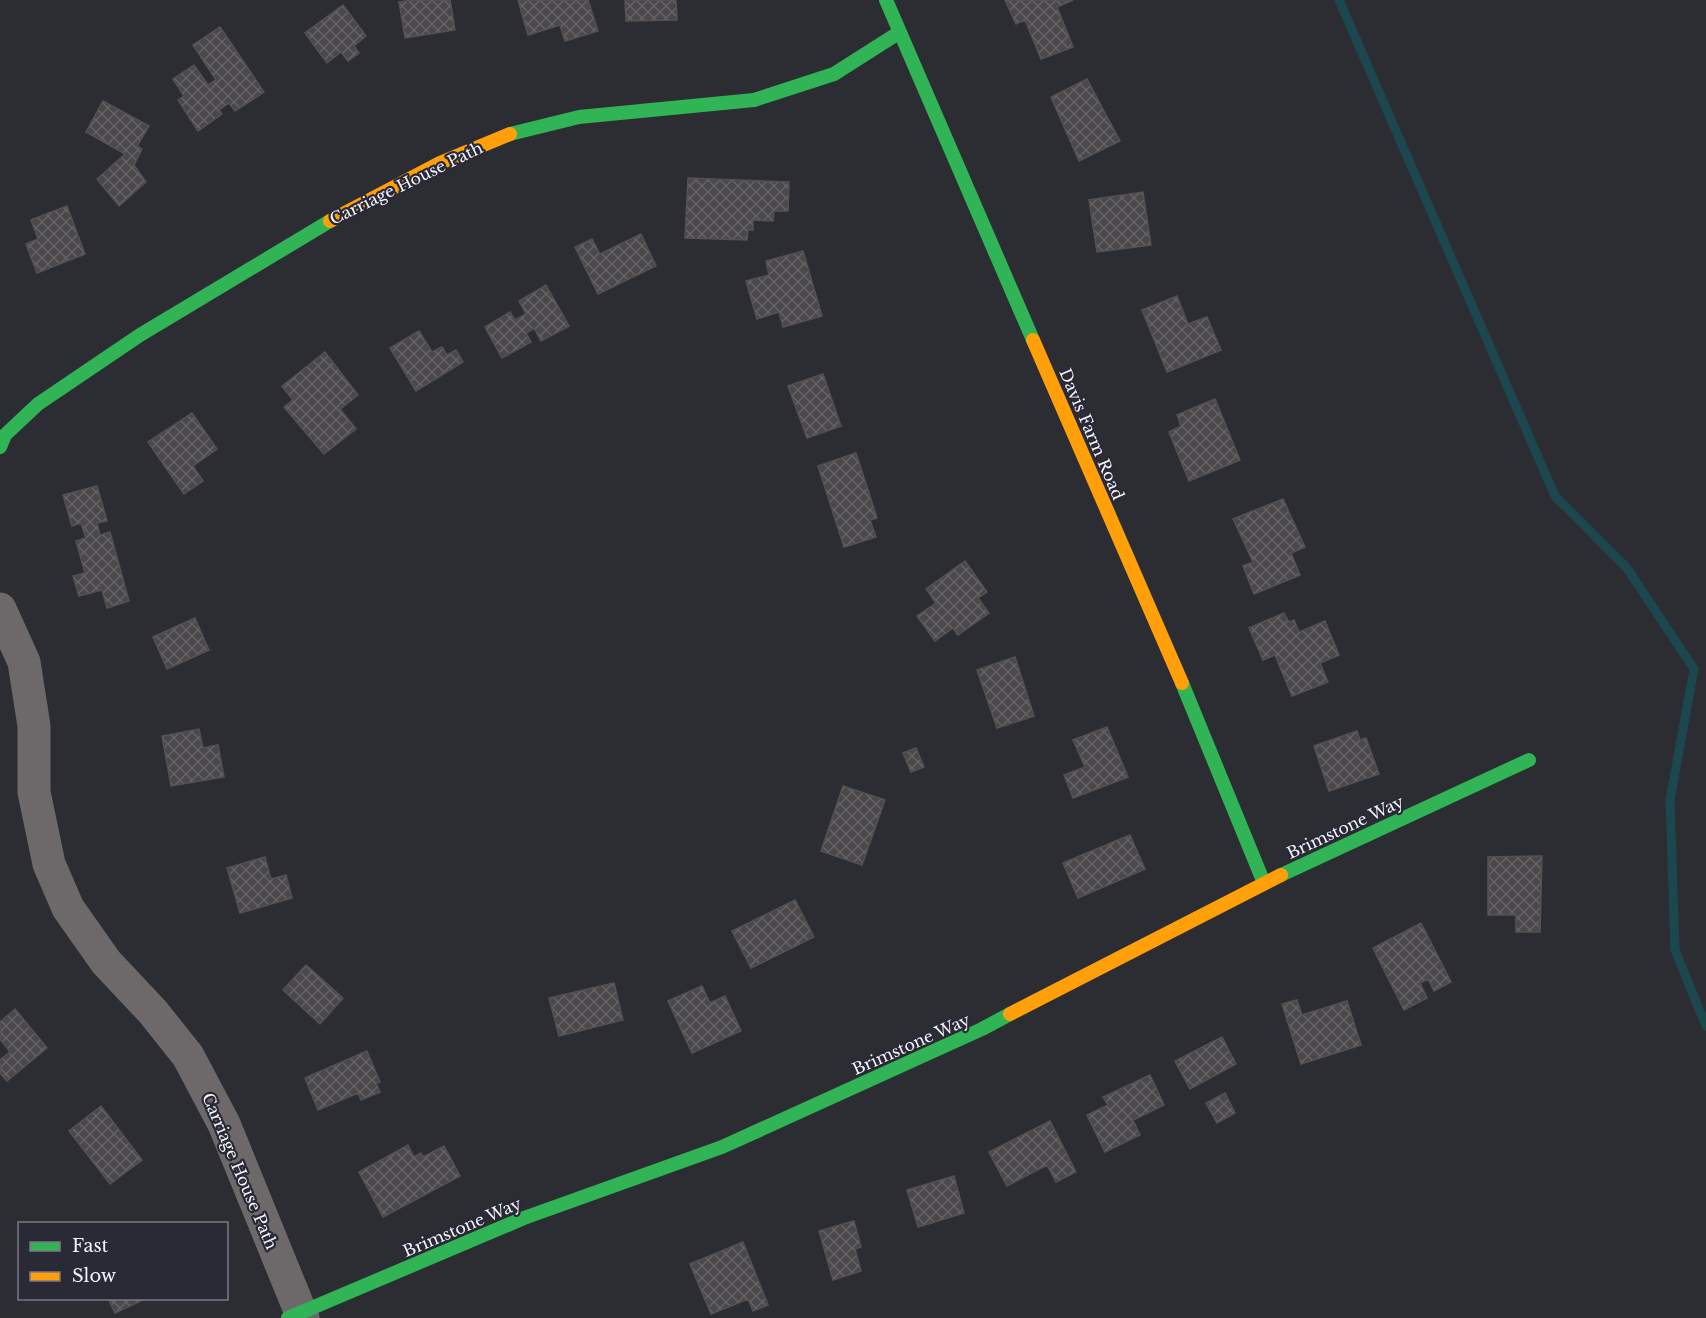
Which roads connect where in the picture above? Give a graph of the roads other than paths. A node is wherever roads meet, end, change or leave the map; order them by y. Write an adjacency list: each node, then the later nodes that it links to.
1 (886, 0): 2 (street, Davis Farm Road)
2 (900, 32): 3 (street, Carriage House Path); 6 (street, Davis Farm Road)
3 (0, 447)
4 (0, 609): 7 (street, Carriage House Path)
5 (1529, 760): 6 (street, Brimstone Way)
6 (1264, 883): 7 (street, Brimstone Way)
7 (297, 1316)

